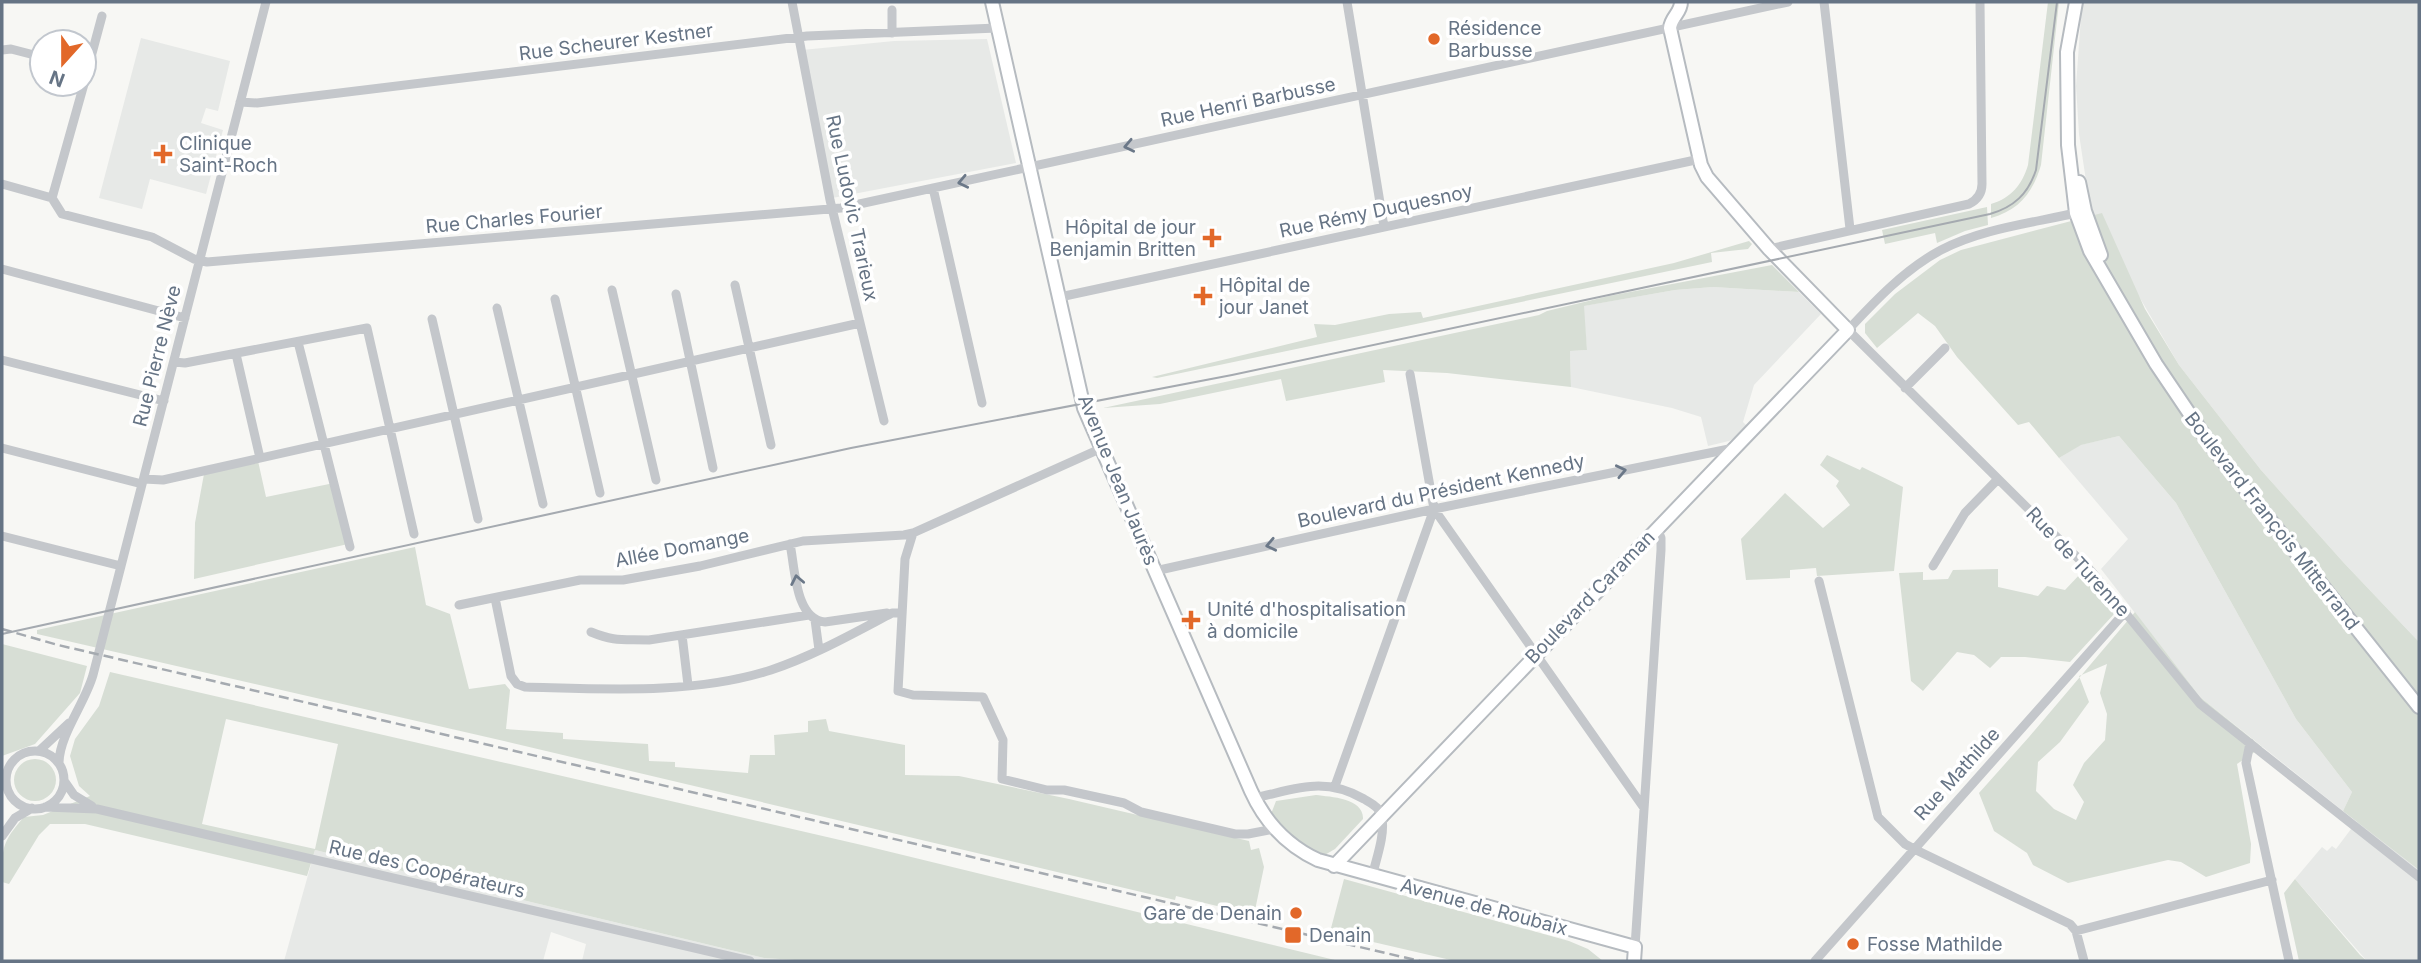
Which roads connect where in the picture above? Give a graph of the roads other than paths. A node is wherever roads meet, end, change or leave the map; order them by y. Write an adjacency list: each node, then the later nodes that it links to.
1 (267, 2): 21 (street, Rue Pierre Nève)
2 (792, 2): 16 (street, Rue Ludovic Trarieux)
3 (992, 2): 12 (street, Avenue Jean Jaurès)
4 (1347, 2): 19 (street)
5 (1681, 2): 13 (street)
6 (1788, 2): 13 (street, Rue Henri Barbusse)
7 (1824, 2): 30 (street)
8 (1980, 2): 30 (street)
9 (2077, 2): 28 (street, Boulevard François Mitterrand)
10 (892, 10): 15 (street)
11 (102, 16): 14 (street)
12 (997, 28): 15 (street, Rue Scheurer Kestner); 23 (street, Avenue Jean Jaurès)
13 (1670, 28): 19 (street, Rue Henri Barbusse); 22 (street, Rue de Turenne)
14 (98, 29)
15 (892, 33): 16 (street, Rue Scheurer Kestner)
16 (798, 37): 21 (street, Rue Scheurer Kestner); 27 (street, Rue Ludovic Trarieux)
17 (2, 50): 18 (street)
18 (28, 53)
19 (1363, 95): 23 (street, Rue Henri Barbusse, one-way to 23); 29 (street)
20 (80, 98): 26 (street)
21 (240, 102): 32 (street, Rue Pierre Nève)
22 (1700, 159): 29 (street, Rue Rémy Duquesnoy); 31 (street, Rue de Turenne)
23 (1030, 167): 25 (street, Rue Henri Barbusse, one-way to 25); 37 (street, Avenue Jean Jaurès)
24 (2, 184): 26 (street)
25 (933, 188): 27 (street, Rue Henri Barbusse); 57 (street)
26 (52, 198): 32 (street)
27 (832, 209): 32 (street, Rue Charles Fourier); 42 (street, Rue Ludovic Trarieux)
28 (2080, 212): 43 (street); 95 (street, Boulevard François Mitterrand)
29 (1384, 227): 37 (street, Rue Rémy Duquesnoy)
30 (1850, 229): 31 (street)
31 (1769, 249): 43 (street, Rue de Turenne)
32 (200, 261): 40 (street, Rue Pierre Nève)
33 (2, 269): 40 (street)
34 (735, 285): 45 (street)
35 (612, 290): 51 (street)
36 (676, 294): 49 (street)
37 (1060, 297): 64 (street, Avenue Jean Jaurès)
38 (555, 299): 53 (street)
39 (497, 308): 55 (street)
40 (185, 318): 50 (street, Rue Pierre Nève)
41 (432, 319): 58 (street)
42 (860, 323): 45 (street); 59 (street, Rue Ludovic Trarieux)
43 (1847, 330): 54 (street, Rue de Turenne); 65 (street, Boulevard Caraman)
44 (298, 342): 47 (street); 60 (street); 61 (street)
45 (749, 348): 49 (street); 62 (street)
46 (1945, 348): 54 (street)
47 (236, 354): 50 (street); 66 (street)
48 (2, 360): 56 (street)
49 (690, 361): 51 (street); 67 (street)
50 (174, 362): 56 (street, Rue Pierre Nève)
51 (632, 374): 53 (street); 69 (street)
52 (1410, 374): 73 (street)
53 (575, 387): 55 (street); 71 (street)
54 (1905, 388): 68 (street, Rue de Turenne)
55 (519, 400): 58 (street); 72 (street)
56 (164, 401): 70 (street, Rue Pierre Nève)
57 (982, 403)
58 (454, 414): 60 (street); 74 (street)
59 (884, 421)
60 (390, 429): 61 (street); 77 (street)
61 (325, 443): 66 (street); 80 (street)
62 (771, 445)
63 (2, 448): 70 (street)
64 (1102, 448): 76 (street, Allée Domange); 83 (street, Avenue Jean Jaurès)
65 (1734, 448): 73 (street, Boulevard du Président Kennedy, one-way to 65); 75 (street, Boulevard Caraman)
66 (260, 458): 70 (street)
67 (713, 468)
68 (1998, 479): 82 (street); 87 (street, Rue de Turenne)
69 (656, 480)
70 (143, 482): 81 (street, Rue Pierre Nève)
71 (600, 493)
72 (543, 505)
73 (1434, 509): 83 (street, Boulevard du Président Kennedy, one-way to 83); 93 (street); 103 (street)
74 (478, 519)
75 (1657, 528): 93 (street, Boulevard Caraman); 108 (street)
76 (913, 533): 79 (street, Allée Domange); 88 (street)
77 (414, 534)
78 (2, 536): 81 (street)
79 (790, 544): 85 (street, Allée Domange); 89 (street, one-way to 79)
80 (350, 547)
81 (121, 566): 96 (street, Rue Pierre Nève)
82 (1933, 566)
83 (1155, 571): 105 (street, Avenue Jean Jaurès)
84 (1819, 581): 114 (street)
85 (495, 598): 86 (street, Allée Domange); 94 (street)
86 (459, 605)
87 (2126, 611): 97 (street, Rue de Turenne); 114 (street, Rue Mathilde)
88 (897, 613): 89 (street); 92 (street); 112 (street)
89 (812, 618): 91 (street); 92 (street)
90 (591, 632): 91 (street)
91 (682, 635): 94 (street)
92 (819, 650): 94 (street)
93 (1536, 653): 108 (street); 110 (street, Boulevard Caraman)
94 (688, 685)
95 (2419, 707)
96 (75, 716): 98 (street, Rue Pierre Nève); 100 (street, Rue Pierre Nève)
97 (2250, 743): 117 (street, Rue de Turenne); 118 (street)
98 (39, 751): 99 (street); 100 (street)
99 (15, 760): 101 (street); 104 (street)
100 (59, 762): 102 (street)
101 (2, 763)
102 (64, 781): 106 (street); 109 (street, Rue des Coopérateurs)
103 (1335, 786): 105 (street); 110 (street)
104 (7, 790): 107 (street); 111 (street)
105 (1254, 798): 112 (street, Avenue Jean Jaurès)
106 (45, 807): 107 (street); 109 (street, Rue des Coopérateurs)
107 (32, 808): 111 (street)
108 (1644, 808): 120 (street)
109 (97, 809): 121 (street, Rue des Coopérateurs)
110 (1381, 814): 115 (street, Boulevard Caraman); 116 (street)
111 (8, 826): 113 (street)
112 (1274, 829): 115 (street, Avenue Jean Jaurès)
113 (2, 836)
114 (1914, 849): 119 (street); 123 (street, Rue Mathilde)
115 (1334, 866): 116 (street, Avenue de Roubaix)
116 (1372, 877): 120 (street, Avenue de Roubaix)
117 (2419, 877)
118 (2272, 880): 119 (street); 125 (street)
119 (2076, 931): 124 (street)
120 (1635, 947): 122 (street)
121 (750, 961)
122 (1634, 961)
123 (1815, 961)
124 (2084, 961)
125 (2290, 961)

